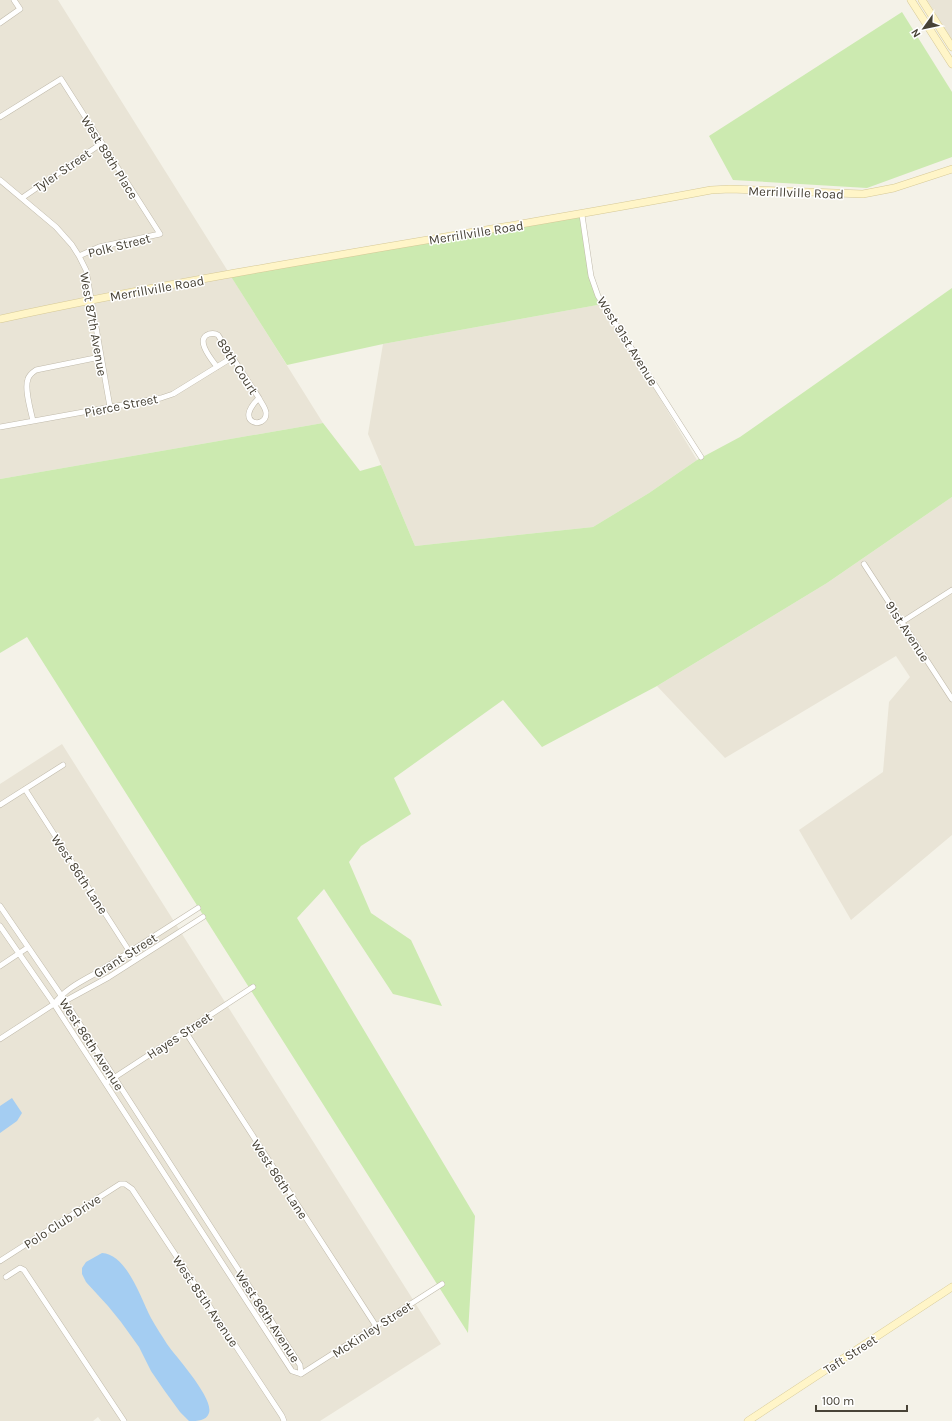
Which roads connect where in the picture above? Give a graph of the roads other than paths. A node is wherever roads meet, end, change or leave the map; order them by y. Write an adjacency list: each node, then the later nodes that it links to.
1 (14, 0): 4 (street)
2 (911, 0): 6 (street)
3 (922, 0): 5 (street)
4 (0, 23)
5 (952, 47)
6 (952, 64)
7 (0, 117): 8 (street, West 89th Place)
8 (102, 143): 11 (street, Tyler Street); 13 (street, West 89th Place)
9 (952, 169): 12 (street, Merrillville Road)
10 (0, 180): 11 (street, West 87th Avenue)
11 (22, 198): 14 (street, West 87th Avenue)
12 (582, 215): 15 (street, Merrillville Road); 24 (street, West 91st Avenue)
13 (160, 234): 14 (street, Polk Street)
14 (79, 256): 15 (street, West 87th Avenue)
15 (91, 299): 16 (street, Merrillville Road); 18 (street, West 87th Avenue)
16 (0, 319)
17 (233, 357): 19 (street, Pierce Street); 19 (street, 89th Court); 20 (street, 89th Court)
18 (100, 358): 21 (street, West 87th Avenue); 22 (street)
19 (217, 367): 21 (street, Pierce Street)
20 (259, 398): 20 (street, 89th Court)
21 (110, 407): 22 (street, Pierce Street)
22 (34, 421): 23 (street, Pierce Street)
23 (0, 427)
24 (701, 457)
25 (864, 564): 27 (street, 91st Avenue)
26 (952, 590): 27 (street)
27 (902, 622): 28 (street, 91st Avenue)
28 (952, 699)
29 (63, 765): 30 (street)
30 (25, 789): 31 (street); 37 (street, West 86th Lane)
31 (0, 805)
32 (0, 906): 36 (street, West 86th Avenue)
33 (198, 908): 37 (street, Grant Street)
34 (203, 917): 39 (street, Grant Street)
35 (0, 926): 38 (street, West 86th Avenue)
36 (27, 948): 38 (street); 42 (street, West 86th Avenue)
37 (130, 952): 39 (street, West 86th Lane); 42 (street, Grant Street)
38 (20, 953): 40 (street); 44 (street, West 86th Avenue)
39 (134, 960): 43 (street, Grant Street)
40 (0, 966)
41 (253, 987): 45 (street, Hayes Street)
42 (60, 995): 43 (street, West 86th Avenue); 44 (street, Grant Street)
43 (65, 1001): 44 (street, Grant Street); 47 (street, West 86th Avenue)
44 (54, 1004): 46 (street, Grant Street); 48 (street, West 86th Avenue)
45 (185, 1031): 47 (street, Hayes Street); 54 (street, West 86th Lane)
46 (0, 1039)
47 (114, 1078): 48 (street, Hayes Street); 55 (street, West 86th Avenue)
48 (106, 1083): 55 (street, West 86th Avenue)
49 (125, 1184): 50 (street, Polo Club Drive); 57 (street, West 85th Avenue)
50 (0, 1262)
51 (6, 1277): 56 (street)
52 (442, 1284): 54 (street, McKinley Street)
53 (952, 1287): 58 (street, Taft Street)
54 (376, 1326): 55 (street, McKinley Street)
55 (301, 1374)
56 (124, 1421)
57 (284, 1421)
58 (748, 1421)

